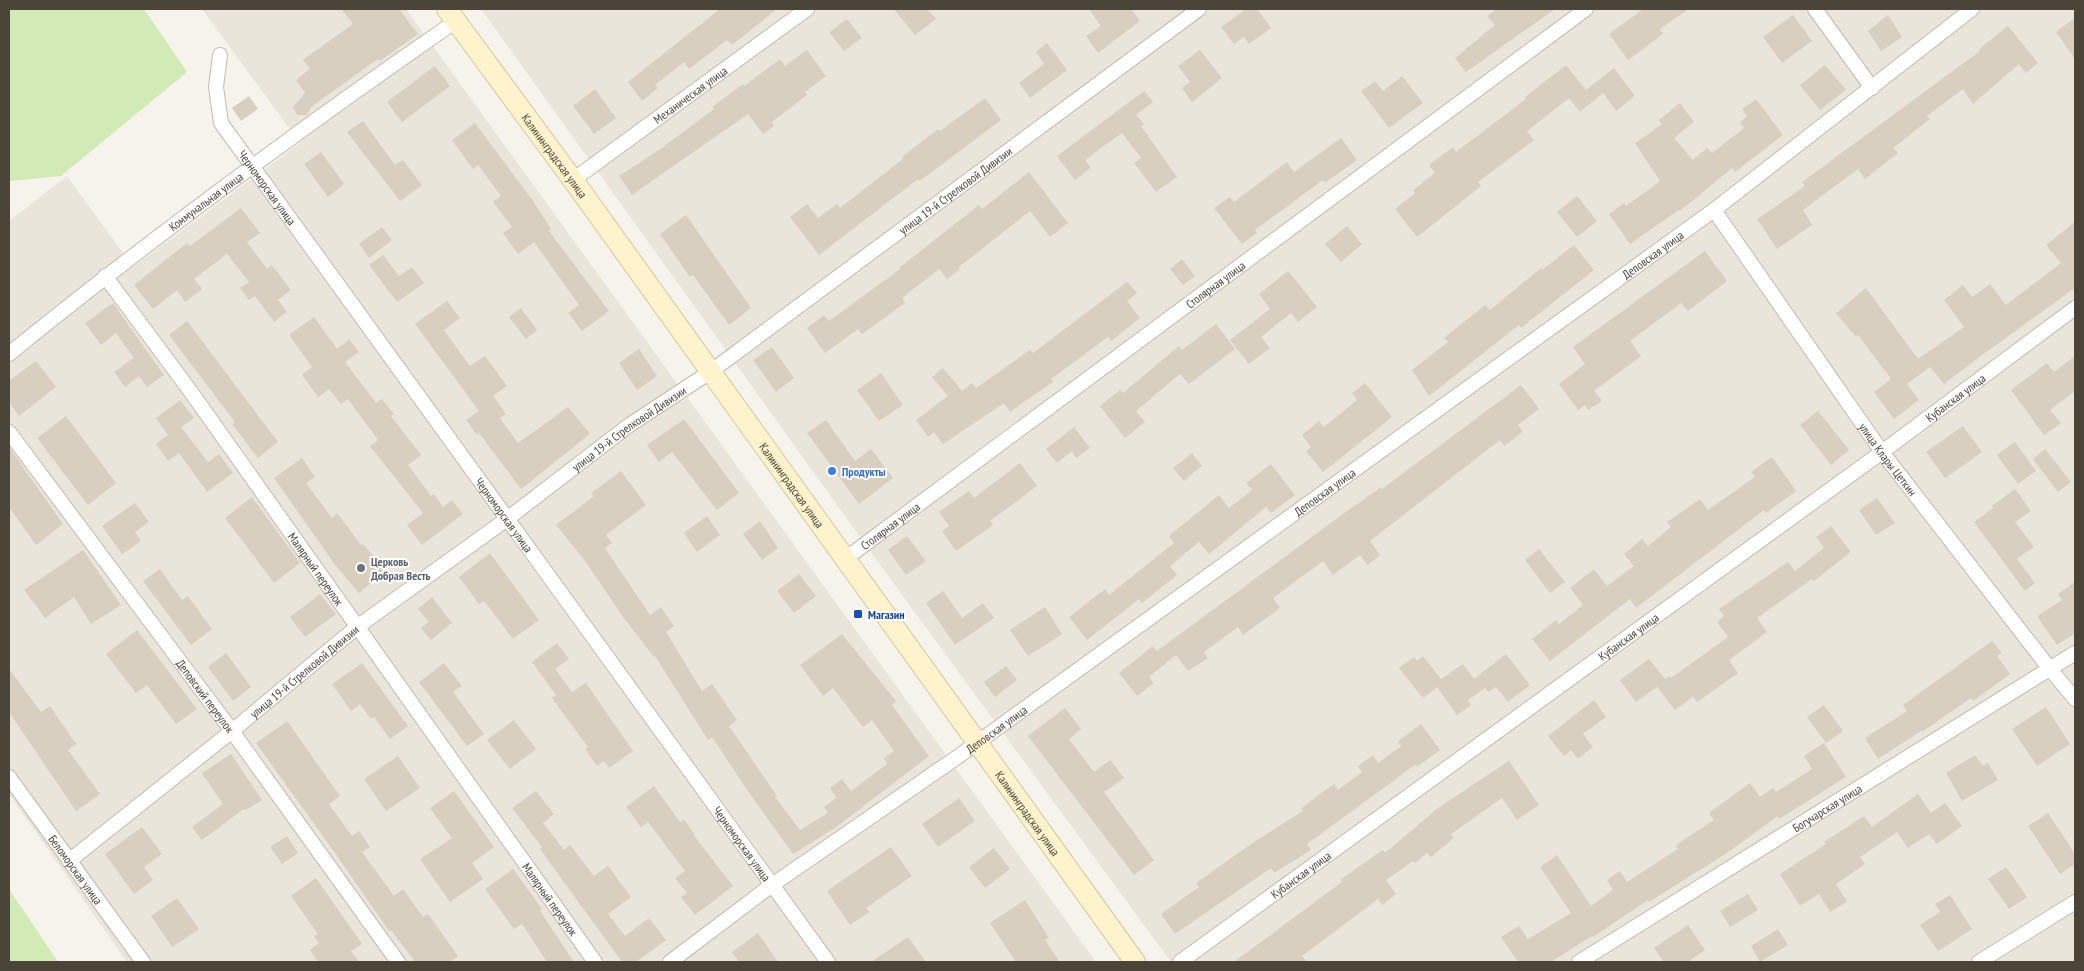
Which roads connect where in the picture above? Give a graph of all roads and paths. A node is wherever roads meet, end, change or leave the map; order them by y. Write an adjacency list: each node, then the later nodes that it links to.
1 (807, 9): 10 (street, Механическая улица)
2 (1198, 9): 15 (street, улица 19-й Стрелковой Дивизии)
3 (1586, 9): 19 (street, Столярная улица)
4 (1815, 9): 8 (street)
5 (1972, 9): 8 (street, Деповская улица)
6 (451, 15): 9 (street, Коммунальная улица); 10 (main road, Калининградская улица)
7 (220, 55): 9 (street, Черноморская улица)
8 (1872, 88): 11 (street, Деповская улица)
9 (252, 166): 12 (street, Коммунальная улица); 18 (street, Черноморская улица)
10 (573, 180): 15 (main road, Калининградская улица)
11 (1714, 210): 17 (street, улица Клары Цеткин); 25 (street, Деповская улица)
12 (105, 276): 14 (street, Коммунальная улица); 20 (street, Малярный переулок)
13 (2075, 308): 17 (street, Кубанская улица)
14 (9, 354)
15 (710, 372): 18 (street, улица 19-й Стрелковой Дивизии); 19 (main road, Калининградская улица)
16 (9, 432): 24 (street, Деповский переулок)
17 (1882, 452): 22 (street, улица Клары Цеткин); 36 (street, Кубанская улица)
18 (507, 519): 20 (street, улица 19-й Стрелковой Дивизии); 28 (street, Черноморская улица)
19 (844, 559): 25 (main road, Калининградская улица)
20 (357, 627): 24 (street, улица 19-й Стрелковой Дивизии); 32 (street, Малярный переулок)
21 (2075, 653): 22 (street, Богучарская улица)
22 (2050, 669): 23 (street, улица Клары Цеткин); 37 (street, Богучарская улица)
23 (2075, 698)
24 (232, 731): 27 (street, улица 19-й Стрелковой Дивизии); 31 (street, Деповский переулок)
25 (977, 743): 28 (street, Деповская улица); 35 (main road, Калининградская улица)
26 (9, 777): 27 (street, Беломорская улица)
27 (69, 860): 30 (street, Беломорская улица)
28 (772, 884): 33 (street, Деповская улица); 34 (street, Черноморская улица)
29 (2075, 902): 38 (street)
30 (143, 962)
31 (398, 962)
32 (595, 962)
33 (670, 962)
34 (828, 962)
35 (1135, 962)
36 (1180, 962)
37 (1579, 962)
38 (1978, 962)

